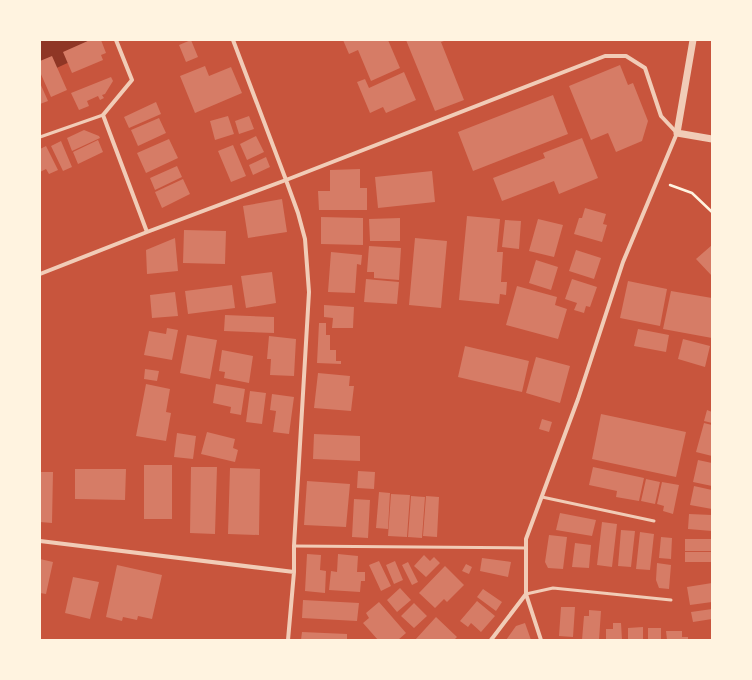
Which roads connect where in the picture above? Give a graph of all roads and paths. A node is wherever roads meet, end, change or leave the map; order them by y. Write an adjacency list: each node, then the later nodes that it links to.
1 (116, 40): 4 (street)
2 (232, 40): 8 (street)
3 (693, 40): 5 (street)
4 (103, 115): 6 (lane); 11 (street)
5 (677, 133): 7 (street); 8 (street); 9 (street)
6 (40, 137)
7 (712, 139)
8 (286, 180): 11 (street); 16 (street)
9 (656, 181): 10 (path); 13 (street)
10 (712, 212)
11 (147, 232): 12 (street)
12 (40, 274)
13 (542, 497): 14 (lane); 17 (street)
14 (654, 522)
15 (40, 541): 18 (street)
16 (294, 546): 17 (lane); 18 (street)
17 (526, 548): 19 (street)
18 (294, 572): 21 (street)
19 (526, 594): 20 (lane); 22 (street); 23 (street)
20 (671, 600)
21 (288, 640)
22 (491, 640)
23 (541, 640)

